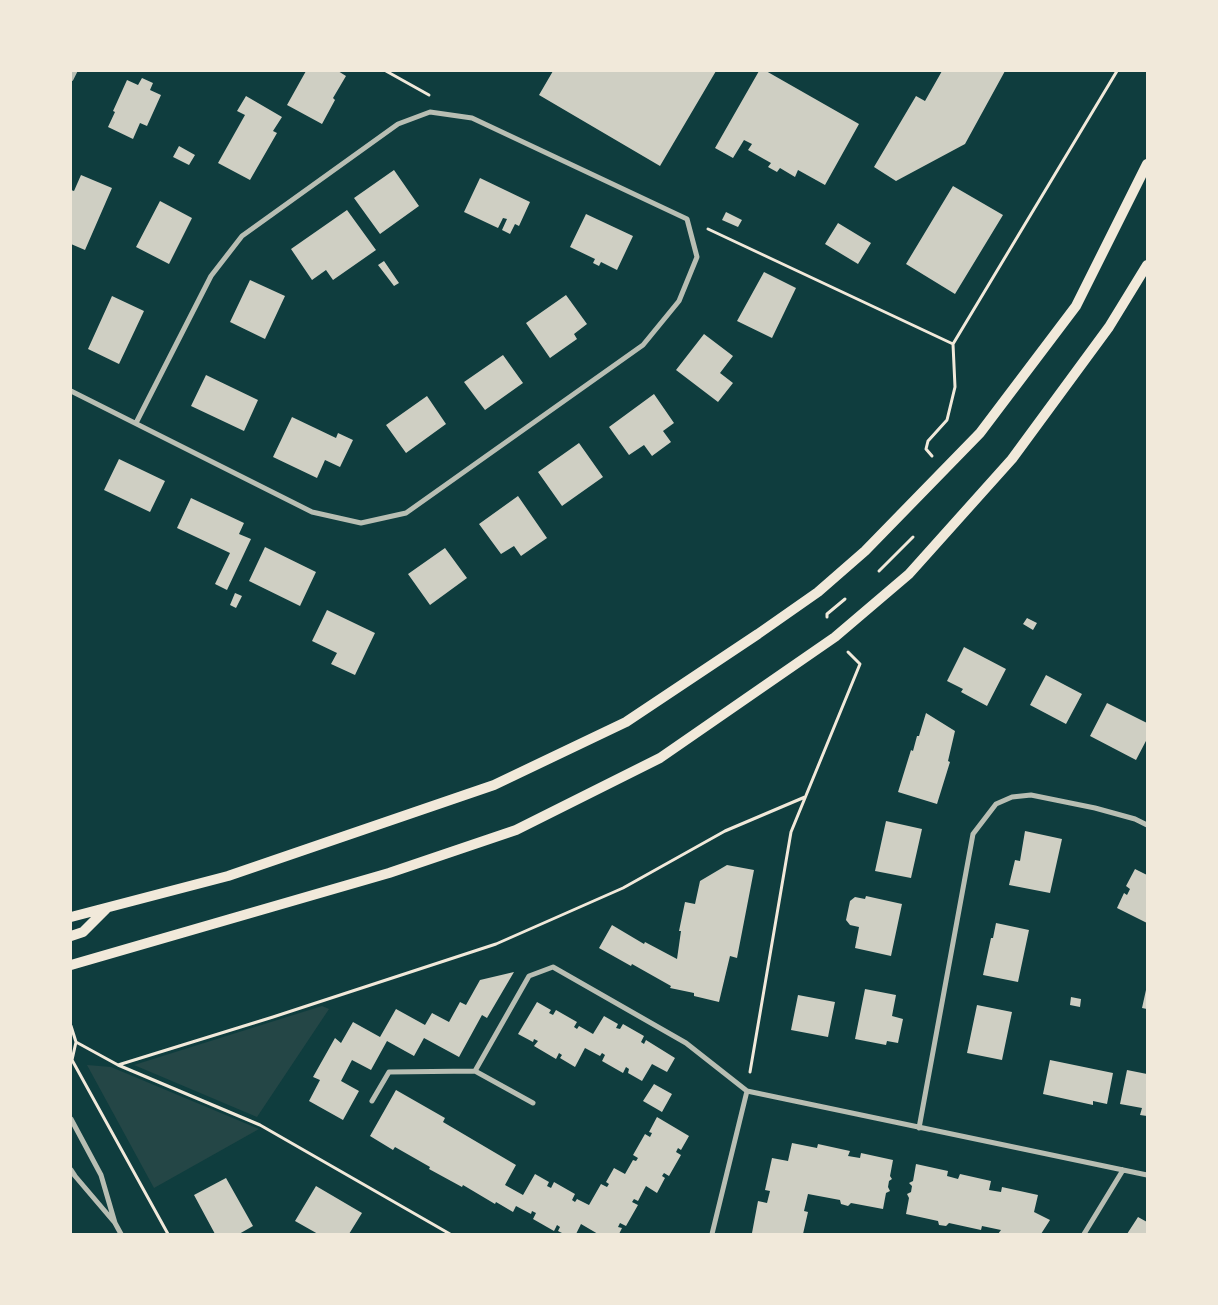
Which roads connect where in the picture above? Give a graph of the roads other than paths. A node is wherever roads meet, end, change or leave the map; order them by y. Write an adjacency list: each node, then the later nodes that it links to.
1 (75, 71): 2 (street)
2 (71, 79)
3 (1147, 164): 8 (main road)
4 (1147, 265): 11 (main road)
5 (71, 391): 6 (street)
6 (136, 423): 6 (street)
7 (1147, 825): 17 (street)
8 (107, 908): 9 (main road); 10 (main road)
9 (71, 917)
10 (71, 936)
11 (71, 965)
12 (474, 1071): 13 (street); 14 (street); 15 (street)
13 (747, 1091): 17 (street); 23 (street)
14 (372, 1100)
15 (533, 1103)
16 (71, 1119): 21 (street)
17 (919, 1128): 19 (street)
18 (71, 1170): 21 (street)
19 (1123, 1170): 20 (street); 24 (street)
20 (1147, 1175)
21 (115, 1222): 22 (street)
22 (121, 1234)
23 (712, 1234)
24 (1084, 1234)

